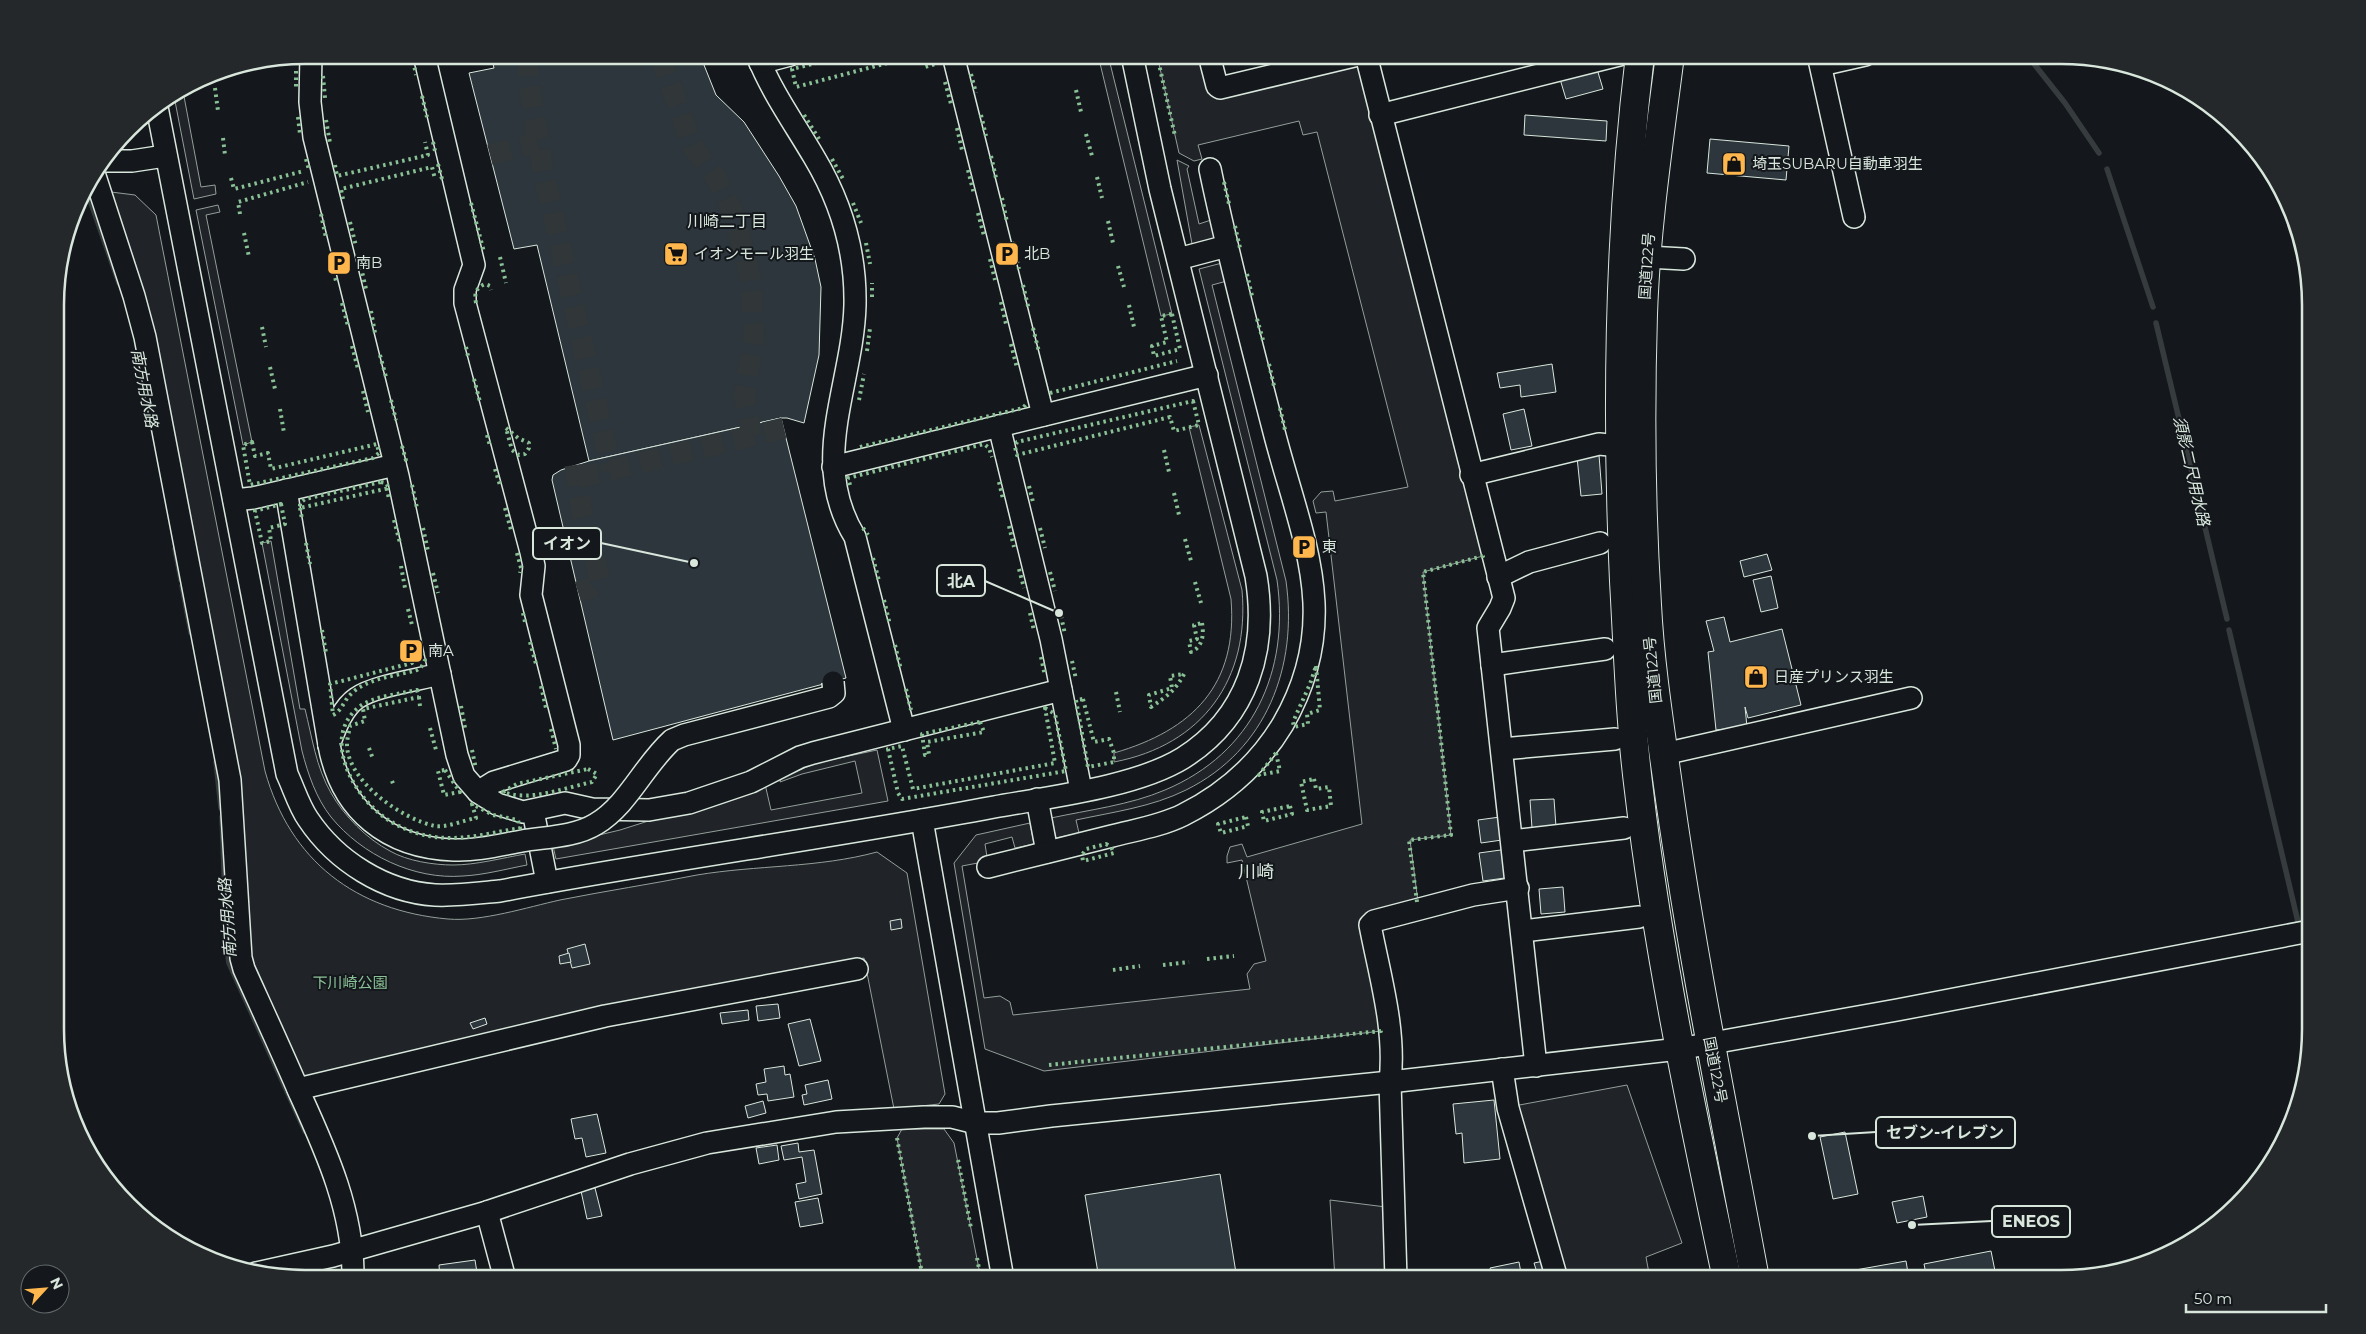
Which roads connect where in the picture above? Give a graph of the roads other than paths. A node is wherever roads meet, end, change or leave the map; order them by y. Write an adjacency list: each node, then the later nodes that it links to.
1 (311, 64): 28 (street)
2 (426, 64): 47 (street)
3 (760, 64): 29 (street)
4 (955, 64): 25 (street)
5 (1134, 64): 22 (street)
6 (1211, 64): 7 (street)
7 (1320, 64)
8 (1368, 64): 14 (street)
9 (1583, 64): 14 (street)
10 (1639, 64): 27 (highway, 国道122号)
11 (1669, 64): 21 (highway, 国道122号)
12 (1820, 64): 19 (street)
13 (158, 114): 15 (street)
14 (1380, 115): 30 (street)
15 (165, 156): 16 (street); 32 (street)
16 (112, 161)
17 (1210, 169): 20 (street)
18 (97, 182): 66 (street)
19 (1854, 217)
20 (1227, 246): 22 (street); 53 (street)
21 (1647, 257): 23 (street); 45 (highway, 国道122号)
22 (1178, 259): 24 (street)
23 (1684, 259)
24 (1207, 375): 25 (street); 46 (street)
25 (1043, 415): 26 (street)
26 (999, 426): 29 (street); 39 (street)
27 (1620, 446): 30 (street); 62 (highway, 国道122号)
28 (395, 465): 31 (street); 37 (street)
29 (833, 467): 41 (street)
30 (1471, 475): 34 (street)
31 (286, 490): 32 (street); 43 (street)
32 (234, 500): 55 (street)
33 (1600, 543): 34 (street)
34 (1498, 578): 36 (street)
35 (1604, 649): 36 (street)
36 (1492, 665): 44 (street)
37 (440, 674): 43 (street); 47 (street)
38 (832, 682): 43 (street, bridge)
39 (1061, 690): 41 (street); 46 (street)
40 (1911, 698): 45 (street)
41 (904, 730): 49 (street)
42 (1615, 739): 44 (street)
43 (329, 745)
44 (1502, 749): 52 (street)
45 (1664, 754): 61 (highway, 国道122号)
46 (1081, 790): 48 (street)
47 (478, 792): 49 (street)
48 (1037, 799): 50 (street); 53 (street)
49 (533, 811): 55 (street)
50 (922, 820): 55 (street); 67 (street)
51 (1624, 828): 52 (street)
52 (1512, 841): 56 (street)
53 (1047, 852): 54 (street)
54 (988, 867)
55 (547, 882)
56 (1518, 888): 58 (street); 65 (street)
57 (1639, 917): 58 (street)
58 (1523, 931): 63 (street)
59 (2302, 933): 61 (street)
60 (857, 969): 66 (street)
61 (1710, 1043): 62 (street); 77 (highway, 国道122号)
62 (1679, 1049): 63 (street); 76 (highway, 国道122号)
63 (1536, 1066): 64 (street)
64 (1502, 1069): 65 (street); 75 (street)
65 (1390, 1082): 67 (street); 74 (street)
66 (298, 1089): 69 (street)
67 (976, 1123): 68 (street); 73 (street)
68 (487, 1212): 69 (street); 72 (street)
69 (352, 1250): 70 (street); 71 (street)
70 (276, 1268)
71 (352, 1270)
72 (503, 1270)
73 (1001, 1270)
74 (1396, 1270)
75 (1554, 1270)
76 (1725, 1270)
77 (1753, 1270)

